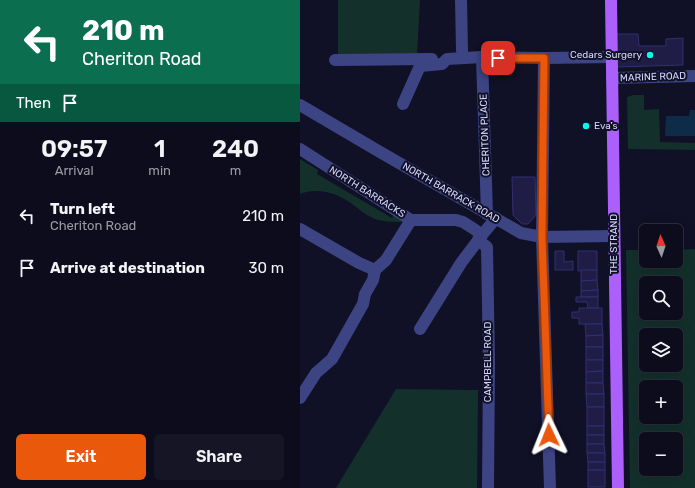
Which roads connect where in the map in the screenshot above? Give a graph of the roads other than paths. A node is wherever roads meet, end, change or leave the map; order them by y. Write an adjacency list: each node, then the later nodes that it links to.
1 (461, 0): 3 (street)
2 (611, 0): 5 (main road, THE STRAND)
3 (462, 51)
4 (482, 57): 6 (street); 7 (street); 14 (street, CHERITON PLACE)
5 (612, 57): 6 (street); 10 (main road, THE STRAND)
6 (544, 58): 18 (street)
7 (447, 59): 8 (street); 11 (street)
8 (335, 60)
9 (695, 76): 10 (street, MARINE ROAD)
10 (612, 78): 17 (main road, THE STRAND)
11 (402, 104)
12 (300, 105): 14 (street, NORTH BARRACK ROAD)
13 (300, 149): 15 (street, NORTH BARRACKS)
14 (491, 216): 18 (street, NORTH BARRACK ROAD); 19 (street)
15 (411, 220): 19 (street, NORTH BARRACKS); 20 (street)
16 (300, 229): 20 (street)
17 (614, 236): 18 (street, NORTH BARRACK ROAD); 25 (main road, THE STRAND)
18 (542, 237): 24 (street)
19 (480, 238): 21 (street); 23 (street, CAMPBELL ROAD)
20 (375, 270): 22 (street)
21 (420, 329)
22 (300, 398)
23 (488, 488)
24 (550, 488)
25 (618, 488)

